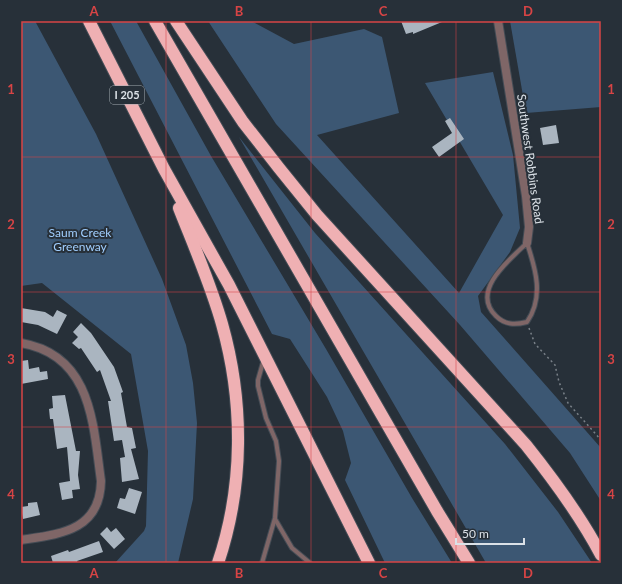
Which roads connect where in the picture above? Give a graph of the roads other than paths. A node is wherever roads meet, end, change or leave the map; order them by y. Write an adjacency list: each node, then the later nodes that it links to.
1 (89, 21): 5 (highway, I 205)
2 (155, 21): 16 (highway)
3 (176, 21): 11 (highway)
4 (498, 21): 6 (street, Southwest Robbins Road)
5 (164, 169): 8 (highway); 12 (highway)
6 (527, 243): 6 (lane, Southwest Robbins Road)
7 (21, 343): 10 (street)
8 (265, 355): 9 (lane); 15 (highway)
9 (275, 518): 13 (lane); 14 (lane)
10 (21, 540)
11 (601, 555)
12 (218, 563)
13 (262, 563)
14 (310, 563)
15 (369, 563)
16 (469, 563)

